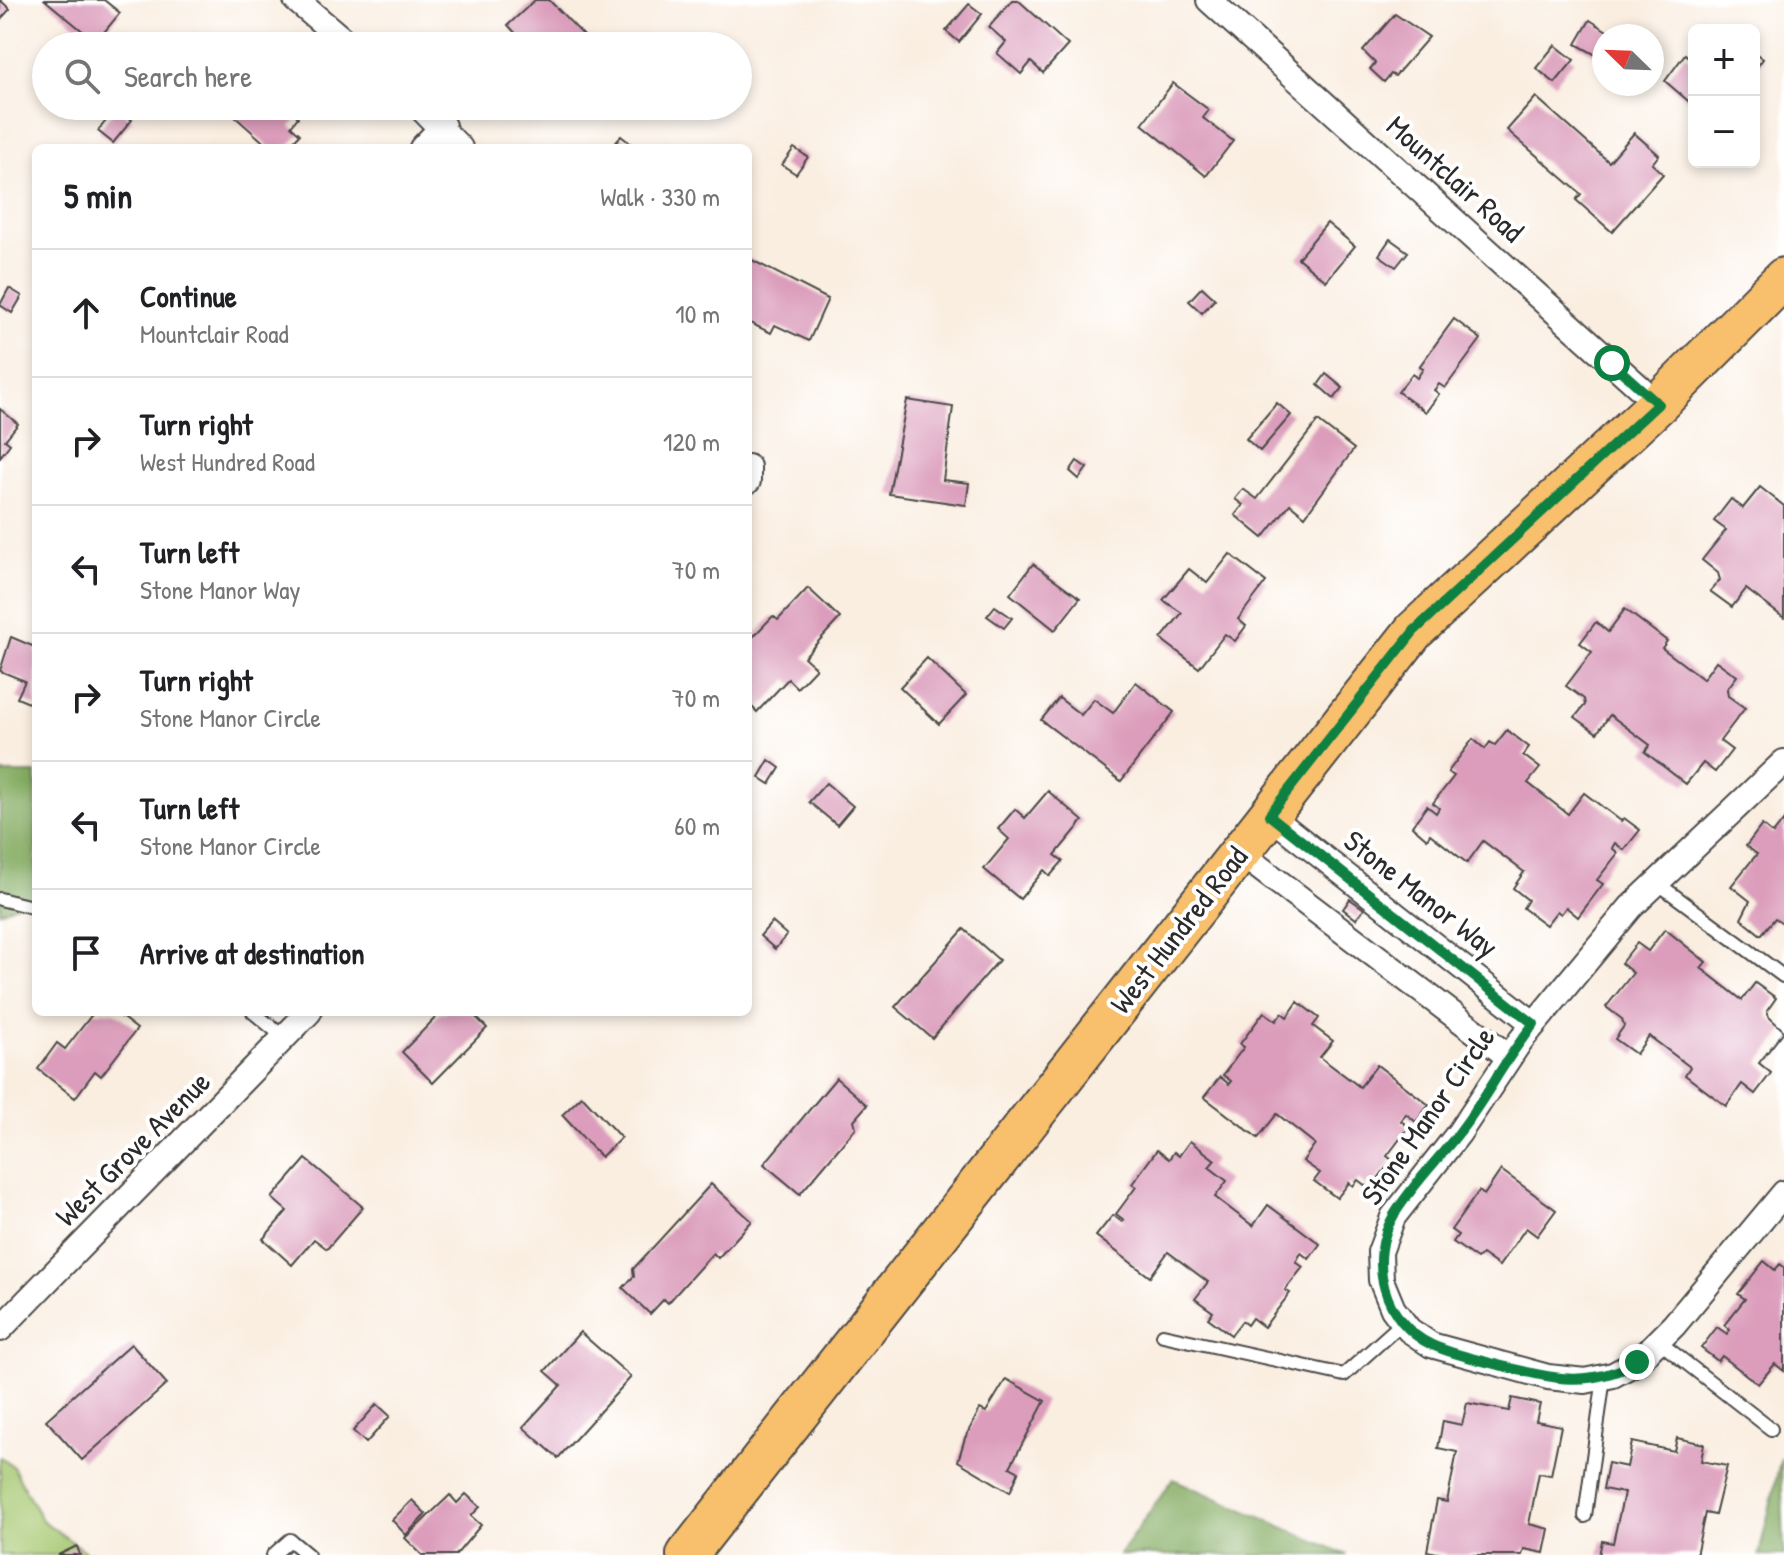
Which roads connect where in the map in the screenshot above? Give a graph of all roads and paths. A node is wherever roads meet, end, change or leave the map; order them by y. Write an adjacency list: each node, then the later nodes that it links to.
1 (296, 0): 3 (street)
2 (1209, 0): 9 (street, Mountclair Road)
3 (334, 32)
4 (436, 120): 5 (street)
5 (443, 126): 6 (street); 7 (street)
6 (426, 144)
7 (457, 144)
8 (1784, 278): 9 (main road, West Hundred Road)
9 (1658, 404): 11 (main road, West Hundred Road)
10 (1784, 762): 13 (street, Stone Manor Circle)
11 (1269, 815): 12 (main road, West Hundred Road); 19 (street, Stone Manor Way)
12 (1240, 853): 21 (street); 32 (main road, West Hundred Road)
13 (1656, 882): 16 (lane); 19 (street, Stone Manor Circle)
14 (0, 899): 15 (lane)
15 (32, 907)
16 (1783, 976)
17 (258, 1016): 20 (lane)
18 (306, 1016): 20 (street, West Grove Avenue)
19 (1534, 1024): 21 (street, Stone Manor Circle)
20 (286, 1039): 24 (street, West Grove Avenue)
21 (1509, 1057): 23 (street, Stone Manor Circle)
22 (1780, 1206): 26 (street, Stone Manor Circle)
23 (1403, 1322): 25 (lane); 27 (street, Stone Manor Circle)
24 (0, 1329)
25 (1163, 1335)
26 (1658, 1341): 27 (street, Stone Manor Circle); 28 (lane)
27 (1604, 1377): 29 (lane)
28 (1771, 1429)
29 (1585, 1516)
30 (273, 1555): 31 (lane)
31 (308, 1555)
32 (687, 1555)

